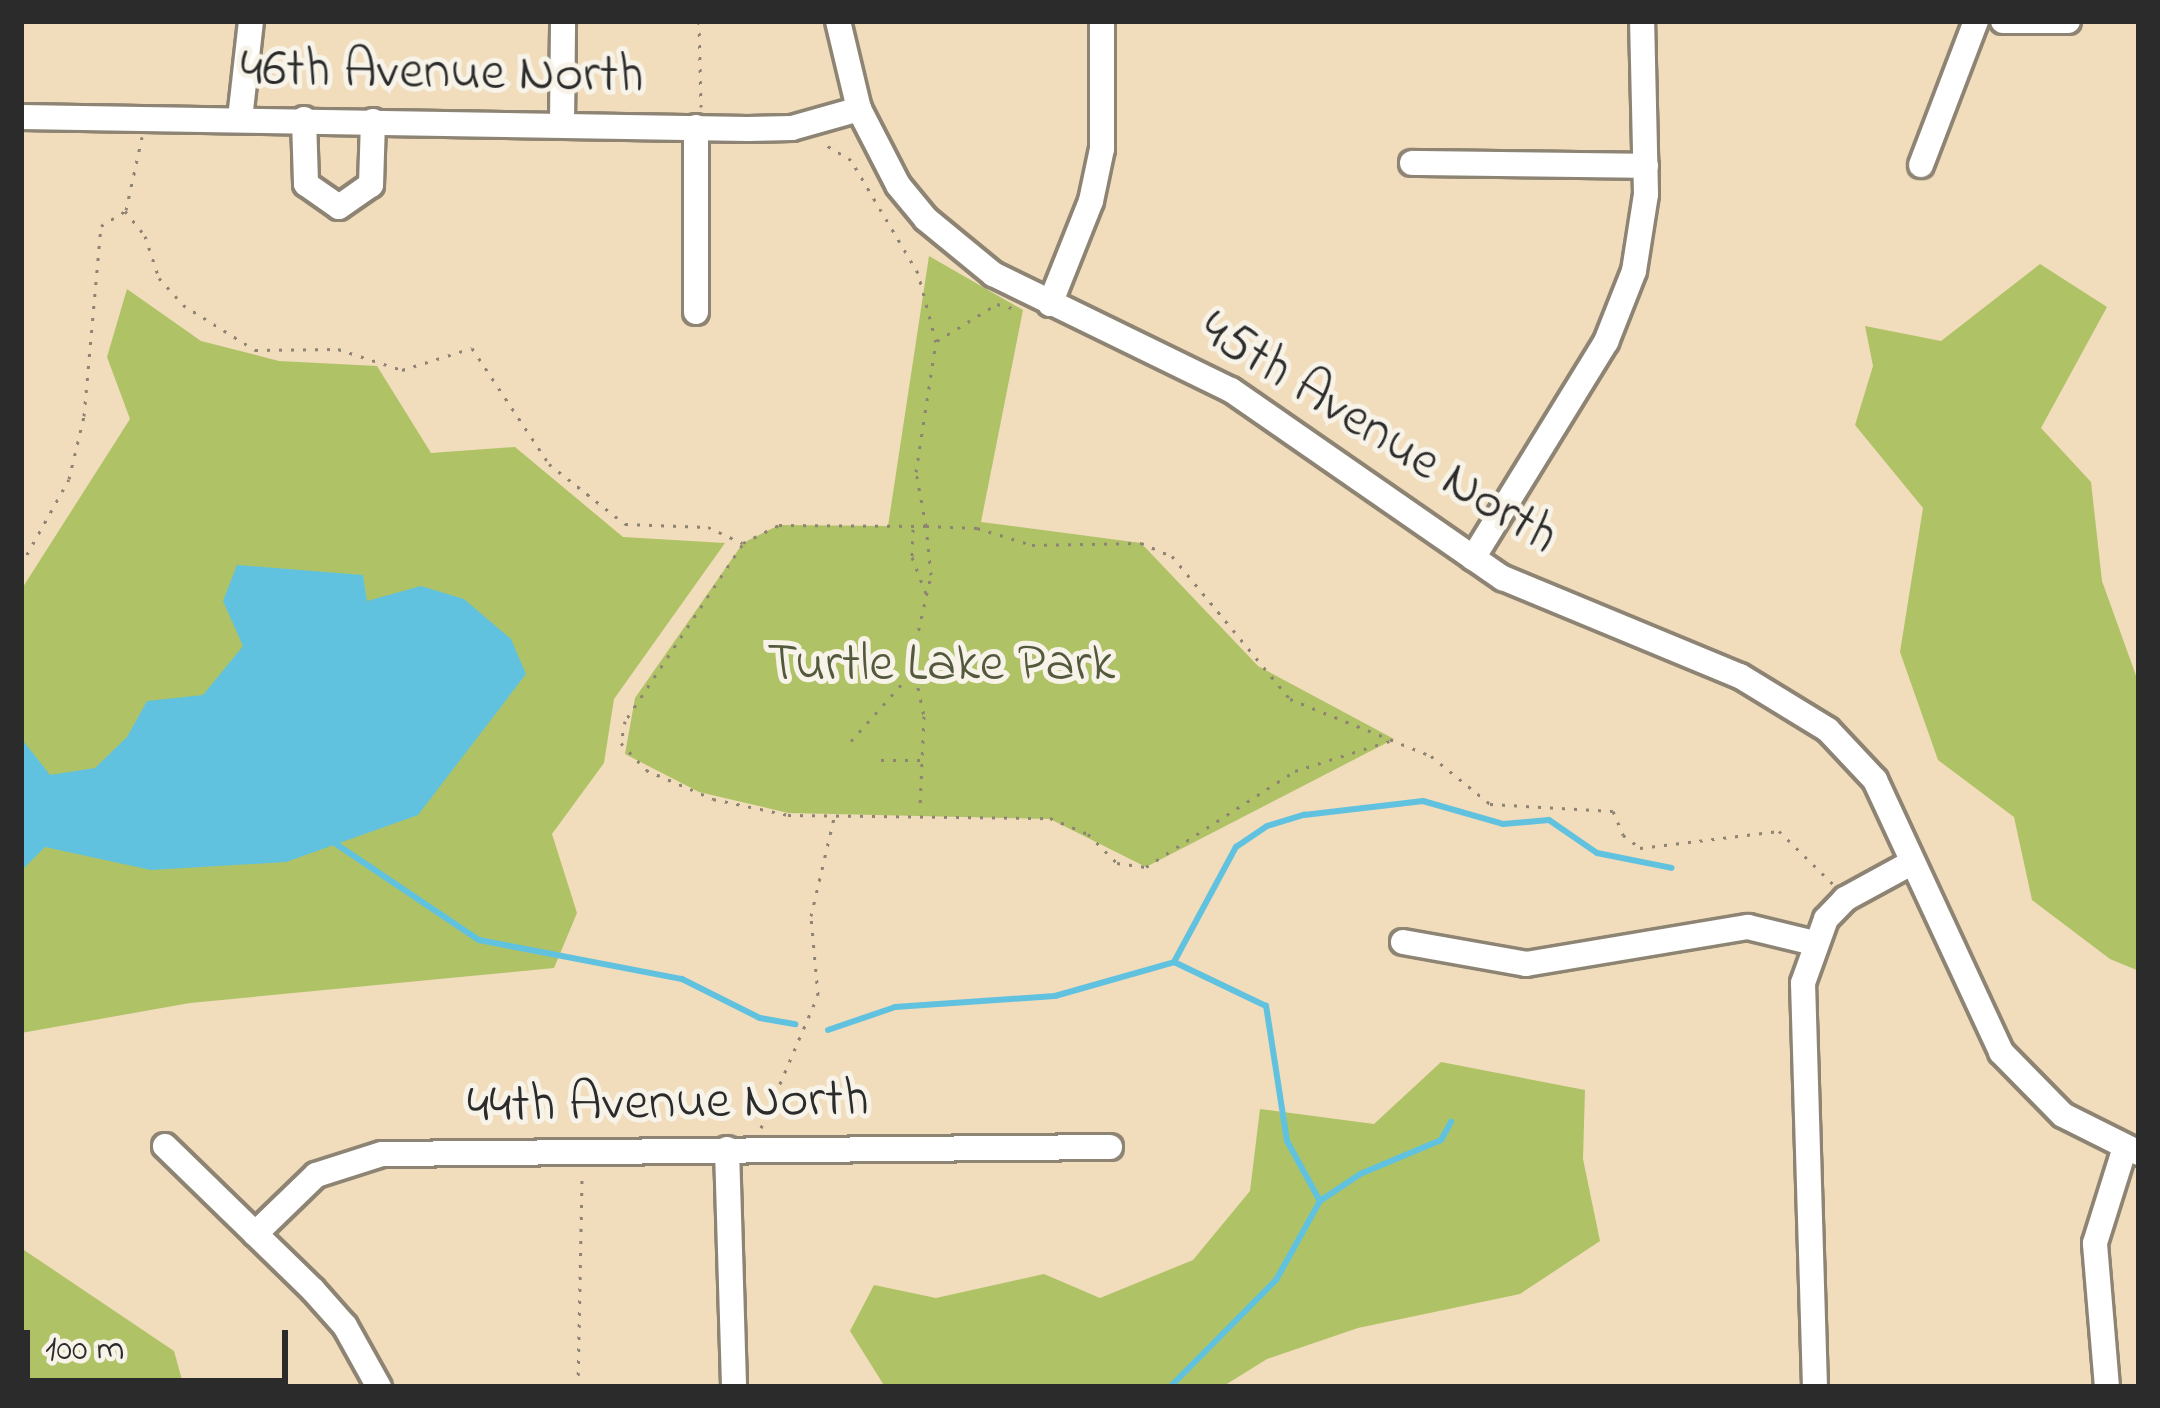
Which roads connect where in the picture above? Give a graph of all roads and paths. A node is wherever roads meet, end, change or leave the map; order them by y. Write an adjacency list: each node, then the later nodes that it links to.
1 (251, 21): 13 (street)
2 (563, 21): 16 (street)
3 (699, 21): 17 (path)
4 (838, 21): 10 (street, 45th Avenue North)
5 (1102, 21): 23 (street)
6 (1642, 21): 21 (street)
7 (1976, 21): 20 (street)
8 (2003, 21): 9 (street)
9 (2068, 21)
10 (859, 109): 17 (street, 46th Avenue North); 23 (street, 45th Avenue North)
11 (21, 117): 12 (street, 46th Avenue North)
12 (142, 118): 13 (street, 46th Avenue North); 22 (path)
13 (240, 118): 14 (street, 46th Avenue North)
14 (304, 119): 15 (street, 46th Avenue North); 15 (street)
15 (373, 121): 16 (street, 46th Avenue North)
16 (562, 123): 17 (street, 46th Avenue North)
17 (703, 128): 24 (street)
18 (808, 144): 25 (path)
19 (1412, 163): 21 (street)
20 (1921, 165)
21 (1646, 166): 29 (street)
22 (125, 211): 28 (path); 30 (path)
23 (1041, 299): 25 (path); 29 (street, 45th Avenue North)
24 (696, 312)
25 (936, 342): 27 (path)
26 (914, 526): 27 (path); 28 (path); 31 (path)
27 (926, 526): 31 (path); 33 (path)
28 (743, 543): 38 (path)
29 (1473, 558): 39 (street, 45th Avenue North)
30 (21, 565)
31 (926, 596): 32 (path)
32 (913, 662): 34 (path); 36 (path)
33 (1394, 740): 37 (path); 40 (path)
34 (851, 741)
35 (880, 760): 36 (path)
36 (922, 760): 37 (path)
37 (920, 813): 38 (path)
38 (835, 816): 46 (path)
39 (1911, 863): 40 (street); 47 (street)
40 (1845, 899): 42 (street)
41 (1403, 943): 42 (street)
42 (1814, 943): 53 (street)
43 (165, 1146): 49 (street)
44 (1110, 1147): 46 (street, 44th Avenue North)
45 (727, 1149): 46 (street, 44th Avenue North); 48 (street, 44th Avenue North); 52 (street)
46 (754, 1149)
47 (2132, 1150): 54 (street)
48 (582, 1152): 49 (street, 44th Avenue North); 51 (path)
49 (255, 1234): 50 (street)
50 (379, 1387)
51 (578, 1387)
52 (734, 1387)
53 (1814, 1387)
54 (2107, 1387)

